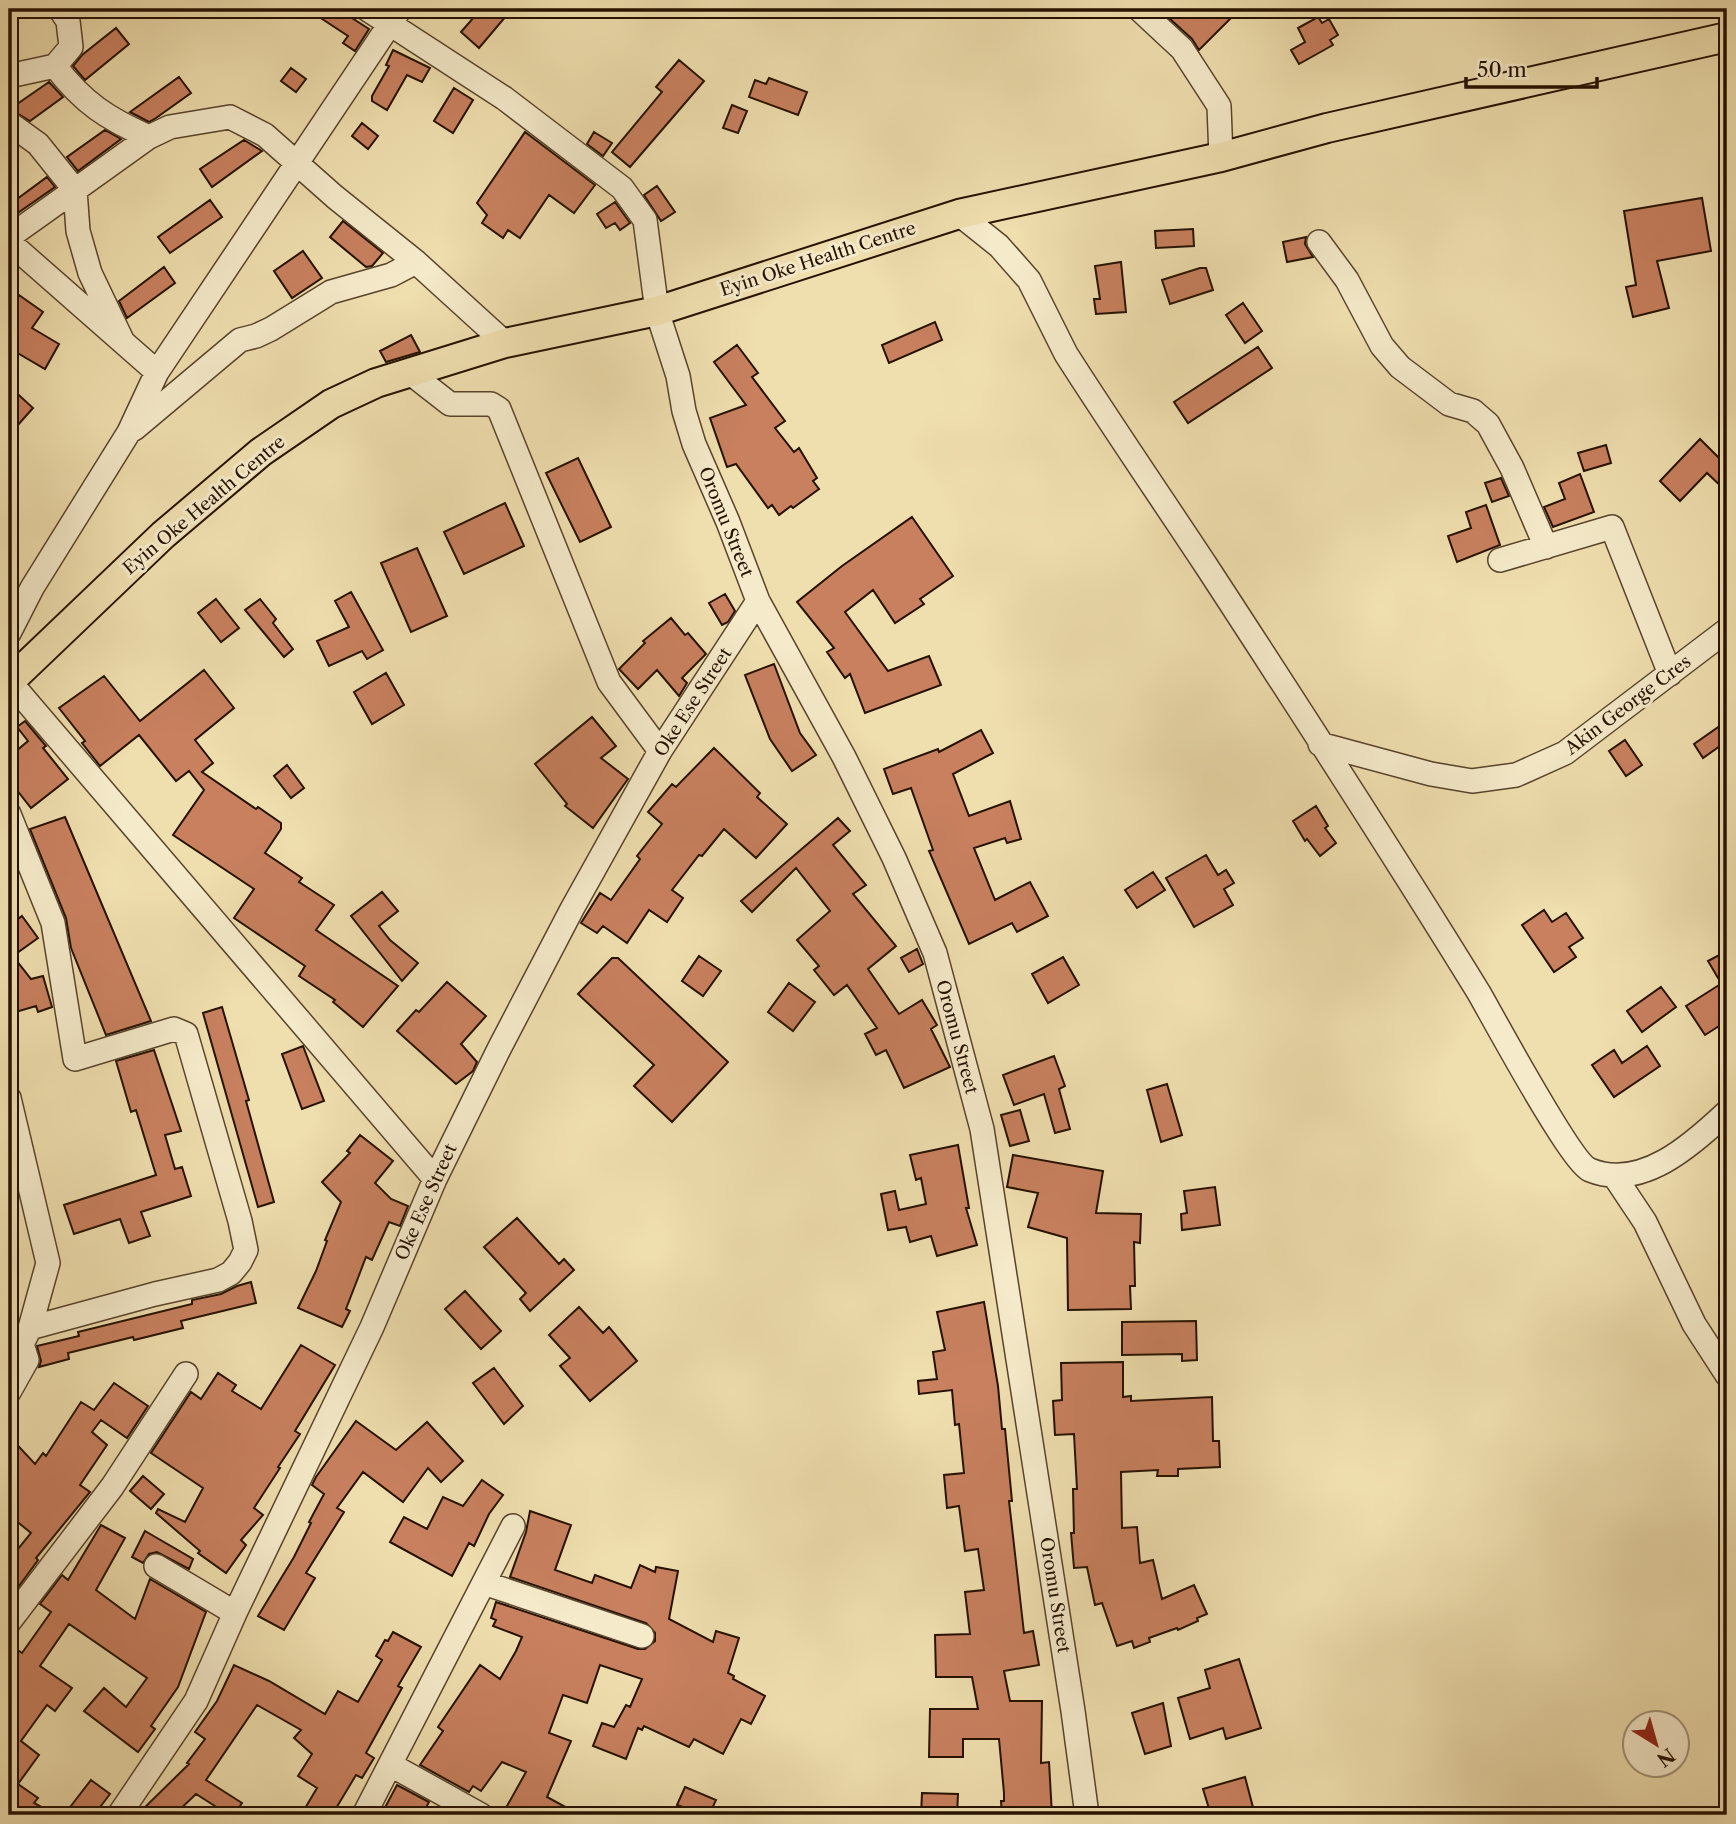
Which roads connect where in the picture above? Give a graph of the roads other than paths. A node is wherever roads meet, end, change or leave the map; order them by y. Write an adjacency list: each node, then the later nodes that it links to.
1 (60, 9): 6 (street)
2 (367, 9): 4 (street, Oromu Street)
3 (1139, 9): 10 (street)
4 (394, 16): 11 (street); 17 (street, Oromu Street)
5 (1727, 37): 10 (main road, Eyin Oke Health Centre)
6 (55, 66): 7 (street); 9 (street)
7 (9, 76)
8 (9, 123): 12 (street)
9 (149, 137): 11 (street); 12 (street)
10 (1221, 157): 13 (main road, Eyin Oke Health Centre)
11 (297, 165): 16 (street); 20 (street)
12 (75, 190): 14 (street); 18 (street)
13 (959, 214): 17 (main road, Eyin Oke Health Centre); 30 (street)
14 (9, 239): 18 (street)
15 (1319, 242): 23 (street)
16 (416, 262): 19 (street); 22 (street)
17 (657, 312): 19 (main road, Eyin Oke Health Centre); 25 (street, Oromu Street)
18 (122, 340): 20 (street)
19 (505, 343): 21 (main road, Eyin Oke Health Centre)
20 (157, 372): 22 (street)
21 (409, 372): 29 (main road, Eyin Oke Health Centre); 31 (street)
22 (129, 432): 27 (street)
23 (1546, 547): 24 (street); 28 (street)
24 (1500, 561)
25 (758, 601): 31 (street, Oke Ese Street); 51 (street, Oromu Street)
26 (1727, 630): 28 (street, Akin George Cres)
27 (9, 633)
28 (1670, 674): 30 (street, Akin George Cres)
29 (9, 682): 36 (street)
30 (1320, 744): 35 (street)
31 (660, 751): 36 (street, Oke Ese Street)
32 (9, 814): 37 (street)
33 (9, 1098): 37 (street)
34 (1727, 1112): 35 (street)
35 (1615, 1177): 39 (street)
36 (435, 1179): 44 (street, Oke Ese Street)
37 (30, 1328): 40 (street)
38 (186, 1374): 45 (street)
39 (1727, 1375)
40 (9, 1392)
41 (513, 1525): 43 (street)
42 (156, 1566): 44 (street)
43 (484, 1583): 46 (street); 47 (street)
44 (235, 1613): 48 (street, Oke Ese Street)
45 (9, 1622)
46 (642, 1636)
47 (391, 1765): 49 (street); 50 (street)
48 (119, 1815)
49 (364, 1815)
50 (481, 1815)
51 (1087, 1815)

